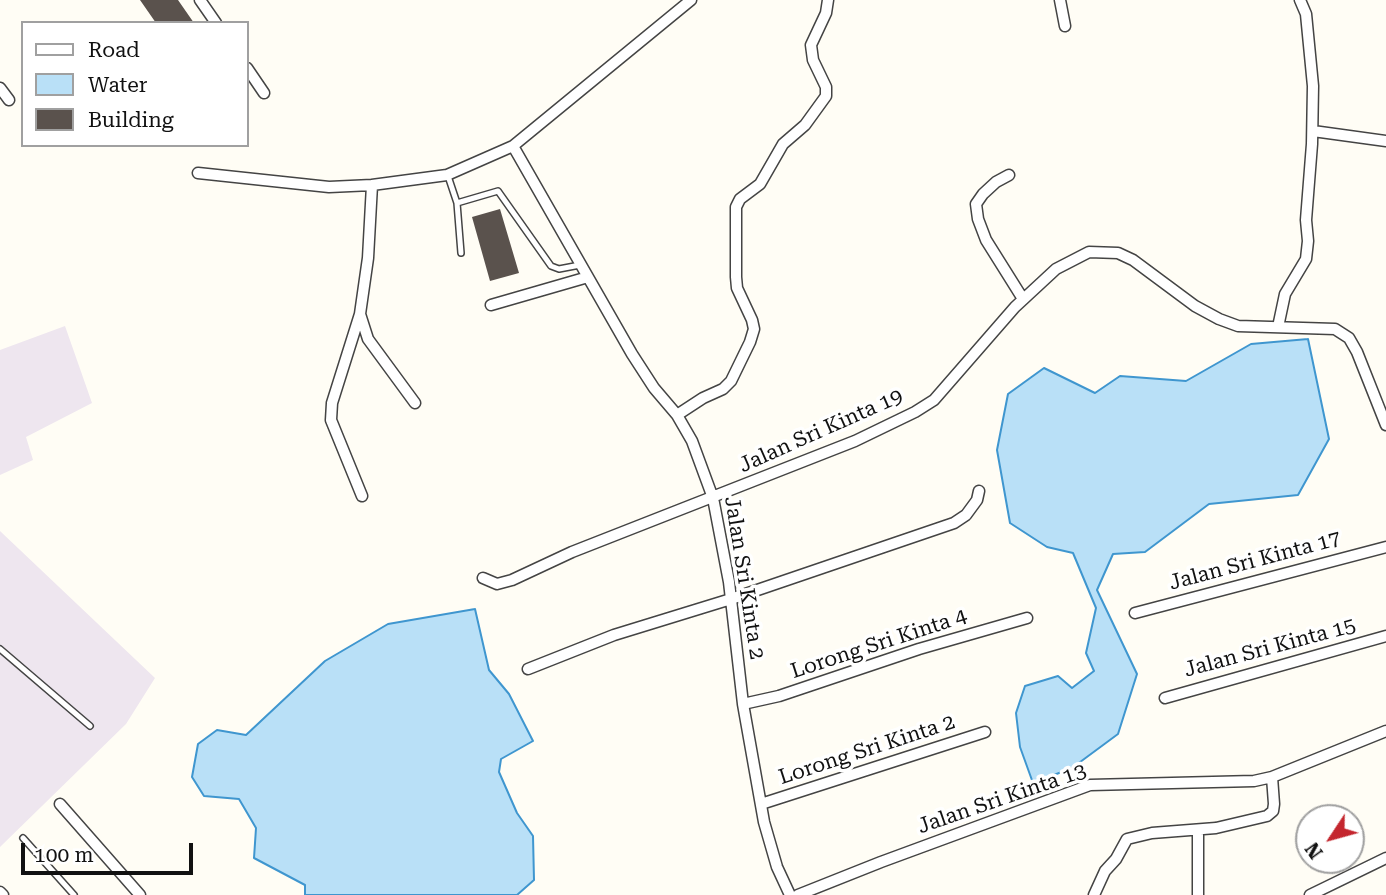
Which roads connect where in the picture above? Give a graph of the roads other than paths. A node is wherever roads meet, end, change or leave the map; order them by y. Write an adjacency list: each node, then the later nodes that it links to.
1 (200, 0): 6 (street)
2 (828, 0): 28 (street)
3 (1060, 0): 7 (street)
4 (1300, 0): 12 (street)
5 (686, 1): 14 (street)
6 (215, 21)
7 (1065, 26)
8 (248, 69): 10 (street)
9 (0, 88): 11 (street)
10 (264, 93)
11 (9, 100)
12 (1312, 131): 13 (street); 26 (street)
13 (1386, 141)
14 (513, 146): 16 (street); 21 (street, Jalan Sri Kinta 2)
15 (198, 173): 18 (street)
16 (447, 175): 18 (street); 19 (lane)
17 (1009, 175): 23 (street)
18 (372, 185): 25 (street)
19 (457, 203): 20 (lane); 21 (lane)
20 (461, 253)
21 (580, 265): 22 (street, Jalan Sri Kinta 2)
22 (588, 277): 24 (street); 28 (street, Jalan Sri Kinta 2)
23 (1023, 299): 26 (street, Jalan Sri Kinta 19); 32 (street, Jalan Sri Kinta 19)
24 (491, 305)
25 (360, 314): 27 (street); 31 (street)
26 (1279, 327): 29 (street, Jalan Sri Kinta 19)
27 (415, 403)
28 (677, 415): 32 (street, Jalan Sri Kinta 2)
29 (1386, 425)
30 (979, 491): 35 (street)
31 (362, 496)
32 (713, 498): 34 (street, Jalan Sri Kinta 19); 35 (street, Jalan Sri Kinta 2)
33 (1386, 547): 36 (street, Jalan Sri Kinta 17)
34 (483, 578)
35 (731, 599): 40 (street); 42 (street, Jalan Sri Kinta 2)
36 (1135, 613)
37 (1027, 618): 42 (street, Lorong Sri Kinta 4)
38 (1386, 636): 41 (street, Jalan Sri Kinta 15)
39 (0, 649): 43 (lane)
40 (528, 670)
41 (1165, 698)
42 (743, 704): 48 (street, Jalan Sri Kinta 2)
43 (90, 726)
44 (1386, 731): 46 (street, Jalan Sri Kinta 13)
45 (985, 732): 48 (street, Lorong Sri Kinta 2)
46 (1272, 777): 49 (street); 55 (street, Jalan Sri Kinta 13)
47 (60, 804): 53 (street)
48 (761, 804): 54 (street, Jalan Sri Kinta 2)
49 (1198, 830): 56 (street); 57 (street)
50 (23, 838): 52 (lane)
51 (1386, 858): 58 (street)
52 (74, 895)
53 (140, 895)
54 (790, 895)
55 (799, 895)
56 (1094, 895)
57 (1198, 895)
58 (1310, 895)

